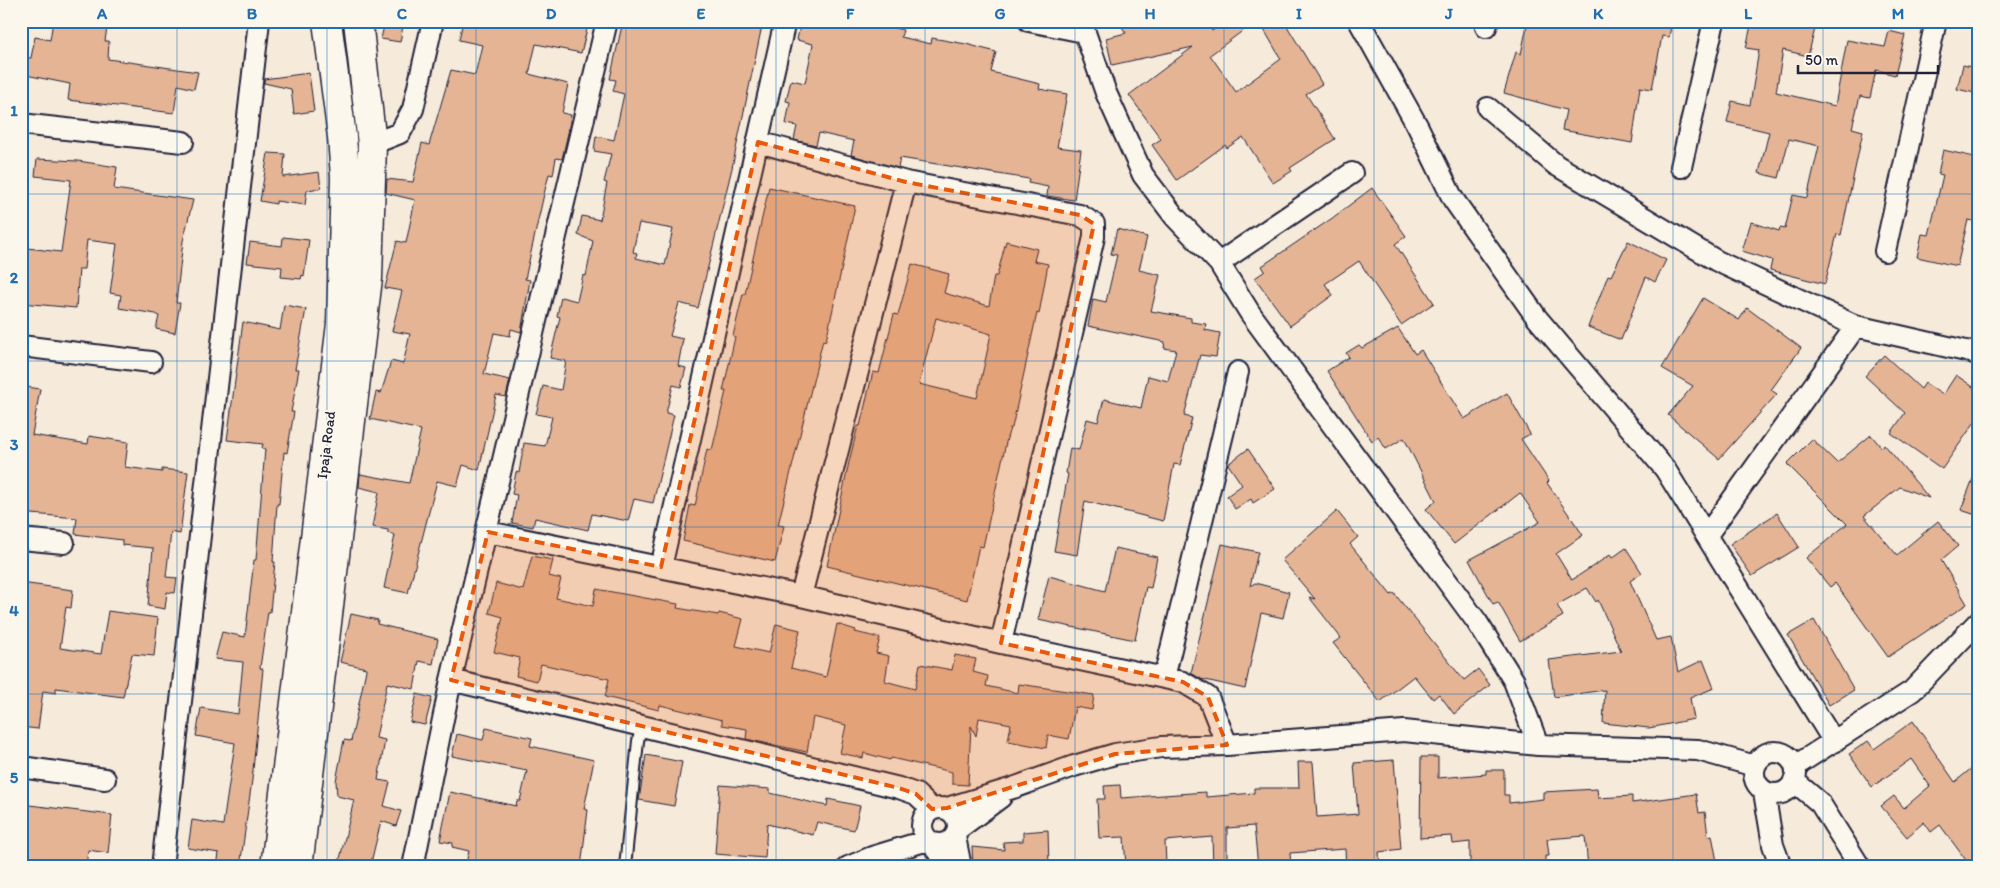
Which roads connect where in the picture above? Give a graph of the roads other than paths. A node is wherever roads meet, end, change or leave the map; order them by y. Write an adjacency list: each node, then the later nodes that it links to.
1 (260, 21): 49 (street)
2 (327, 21): 50 (main road, Ipaja Road)
3 (358, 21): 16 (main road, Ipaja Road)
4 (433, 21): 16 (street)
5 (607, 21): 27 (street)
6 (785, 21): 15 (street)
7 (1029, 21): 11 (street)
8 (1360, 21): 28 (street)
9 (1714, 21): 17 (street)
10 (1936, 21): 20 (street)
11 (1082, 27): 21 (street)
12 (1488, 108): 22 (street)
13 (21, 124): 14 (street)
14 (183, 142)
15 (758, 142): 19 (street); 31 (street)
16 (372, 144): 51 (main road, Ipaja Road)
17 (1681, 166)
18 (1352, 173): 21 (street)
19 (906, 182): 32 (street); 34 (street)
20 (1885, 251)
21 (1219, 263): 40 (street)
22 (1856, 326): 24 (street); 28 (street)
23 (21, 346): 25 (street)
24 (1979, 354)
25 (151, 362)
26 (1238, 372): 35 (street)
27 (488, 532): 31 (street); 36 (street)
28 (1707, 535): 38 (street)
29 (21, 539): 30 (street)
30 (64, 543)
31 (661, 567): 32 (street)
32 (801, 596): 34 (street)
33 (1979, 621): 38 (street)
34 (1001, 643): 35 (street)
35 (1164, 678): 39 (street)
36 (452, 680): 37 (street); 52 (street)
37 (641, 728): 47 (street); 53 (lane)
38 (1834, 742): 43 (street)
39 (1227, 745): 40 (street); 45 (street)
40 (1538, 745): 41 (street)
41 (1755, 766): 43 (street); 46 (street)
42 (21, 767): 44 (street)
43 (1795, 774): 46 (street); 58 (street)
44 (105, 779)
45 (1013, 788): 47 (street); 48 (street)
46 (1764, 792): 57 (street)
47 (932, 824): 48 (street); 48 (street); 54 (street); 55 (street)
48 (956, 833): 56 (street)
49 (162, 867)
50 (275, 867)
51 (298, 867)
52 (413, 867)
53 (625, 867)
54 (848, 867)
55 (948, 867)
56 (961, 867)
57 (1780, 867)
58 (1860, 867)

